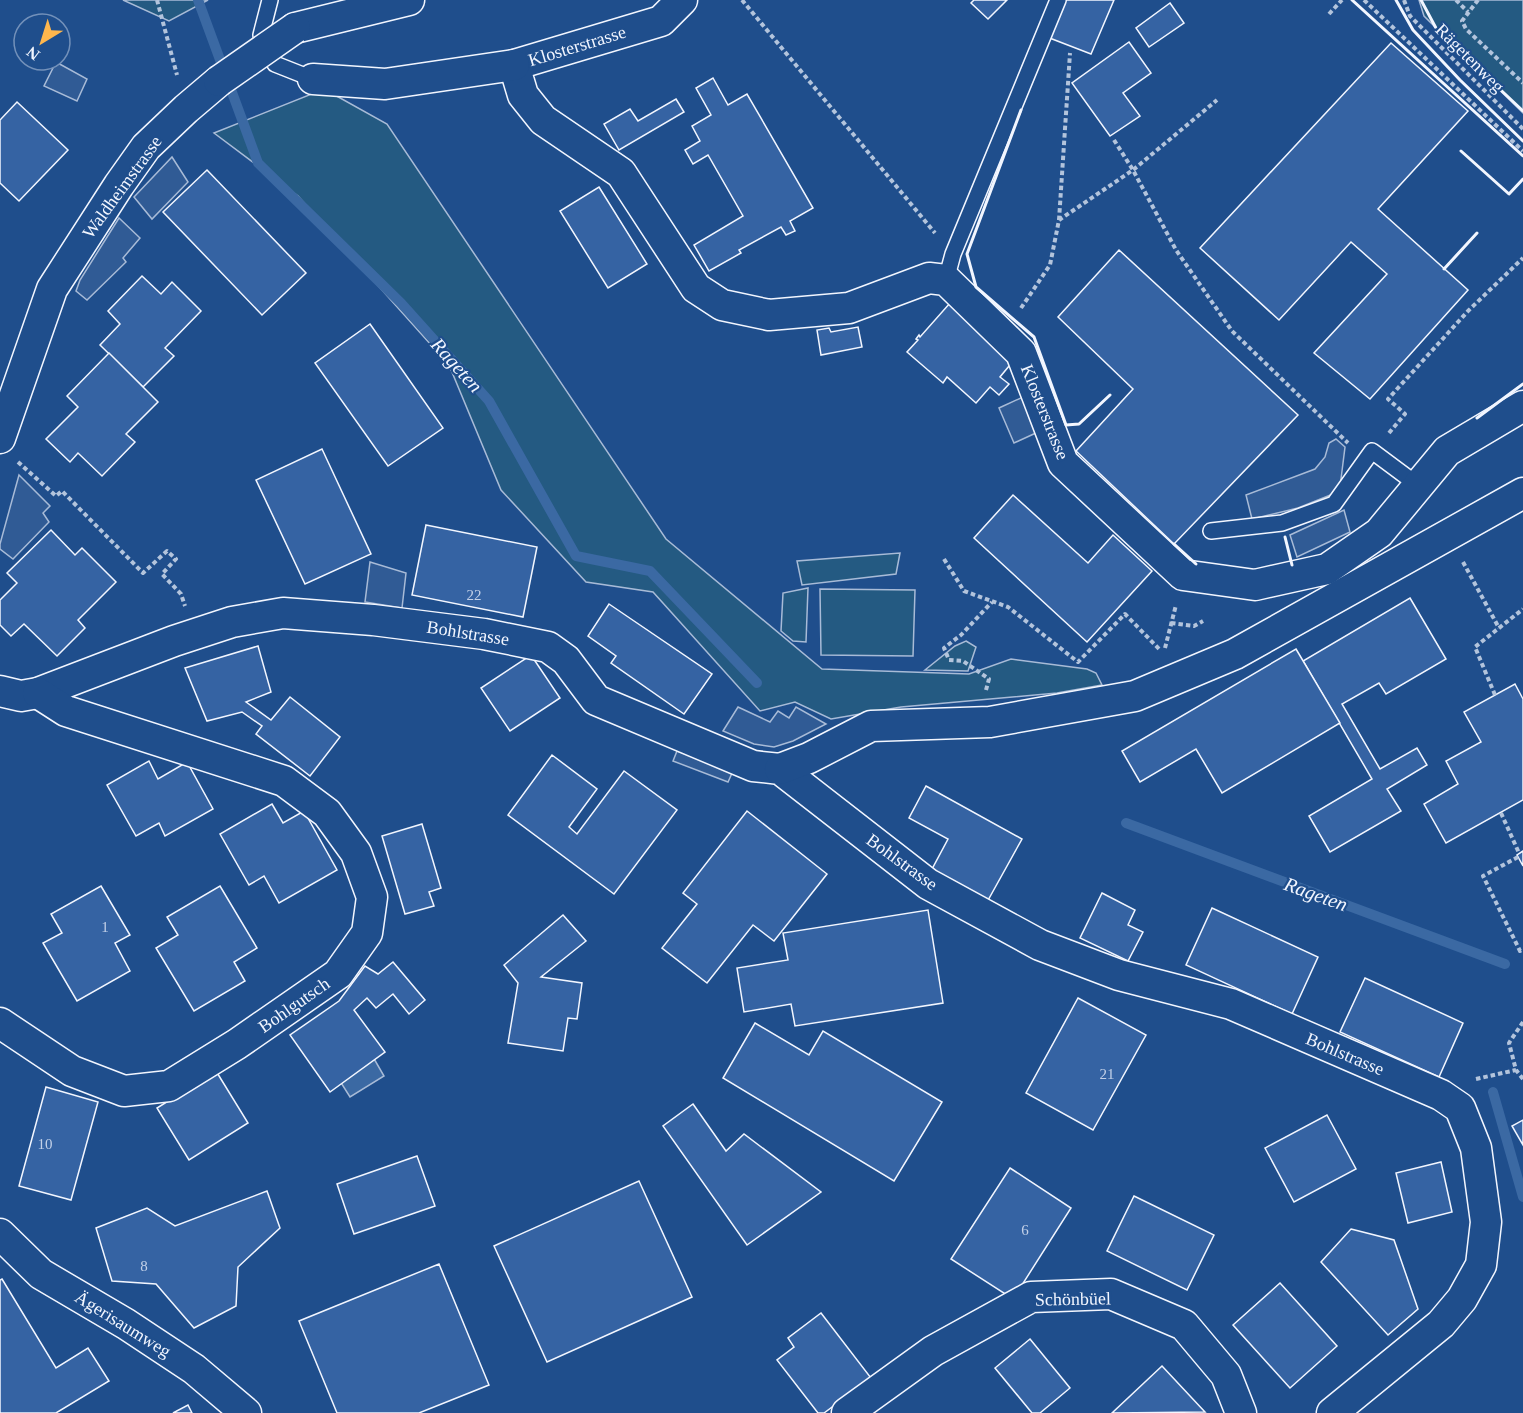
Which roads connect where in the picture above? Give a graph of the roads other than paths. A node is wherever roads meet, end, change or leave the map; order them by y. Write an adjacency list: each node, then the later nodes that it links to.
1 (270, 0): 6 (lane)
2 (409, 0): 9 (street, Waldheimstrasse, bridge)
3 (682, 0): 5 (street, Klosterstrasse)
4 (1058, 0): 7 (lane)
5 (514, 65): 6 (street); 7 (street, Klosterstrasse)
6 (306, 76)
7 (950, 267): 10 (street, Klosterstrasse)
8 (1523, 406): 10 (street)
9 (9, 450)
10 (1419, 486): 12 (lane)
11 (1523, 493): 15 (street)
12 (1211, 531)
13 (0, 691): 14 (street, Bohlstrasse)
14 (38, 693): 15 (street, Bohlstrasse); 16 (street, Bohlgutsch)
15 (780, 769): 21 (street, Bohlstrasse)
16 (0, 1023)
17 (0, 1234): 18 (street, Ägerisaumweg)
18 (246, 1413)
19 (847, 1413): 20 (street, Schönbüel)
20 (1241, 1413)
21 (1332, 1413)

